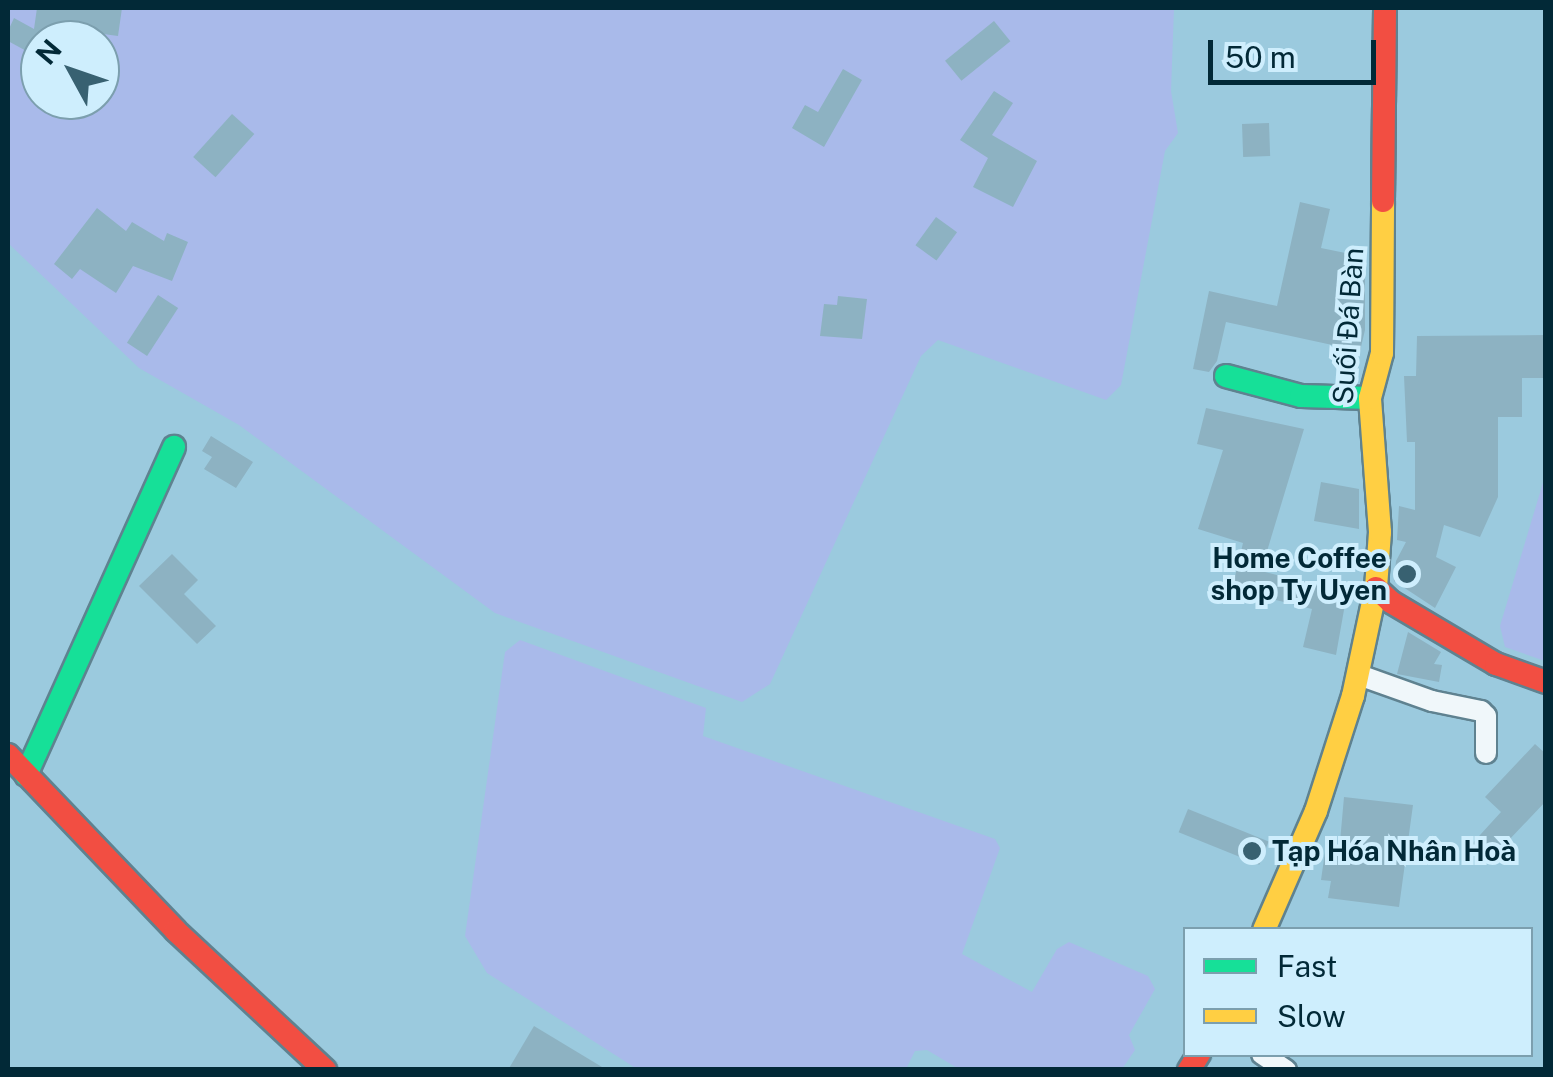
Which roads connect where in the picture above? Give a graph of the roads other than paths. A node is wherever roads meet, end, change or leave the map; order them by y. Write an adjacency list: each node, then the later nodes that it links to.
1 (1385, 8): 3 (street, Suối Đá Bàn)
2 (1226, 376): 3 (street)
3 (1370, 398): 5 (street, Suối Đá Bàn)
4 (174, 446): 10 (street)
5 (1376, 588): 6 (street, Suối Đá Bàn); 7 (street)
6 (1359, 675): 8 (street); 11 (street, Suối Đá Bàn)
7 (1546, 682)
8 (1486, 753)
9 (8, 756): 10 (street)
10 (26, 775): 12 (street)
11 (1265, 927)
12 (324, 1070)

